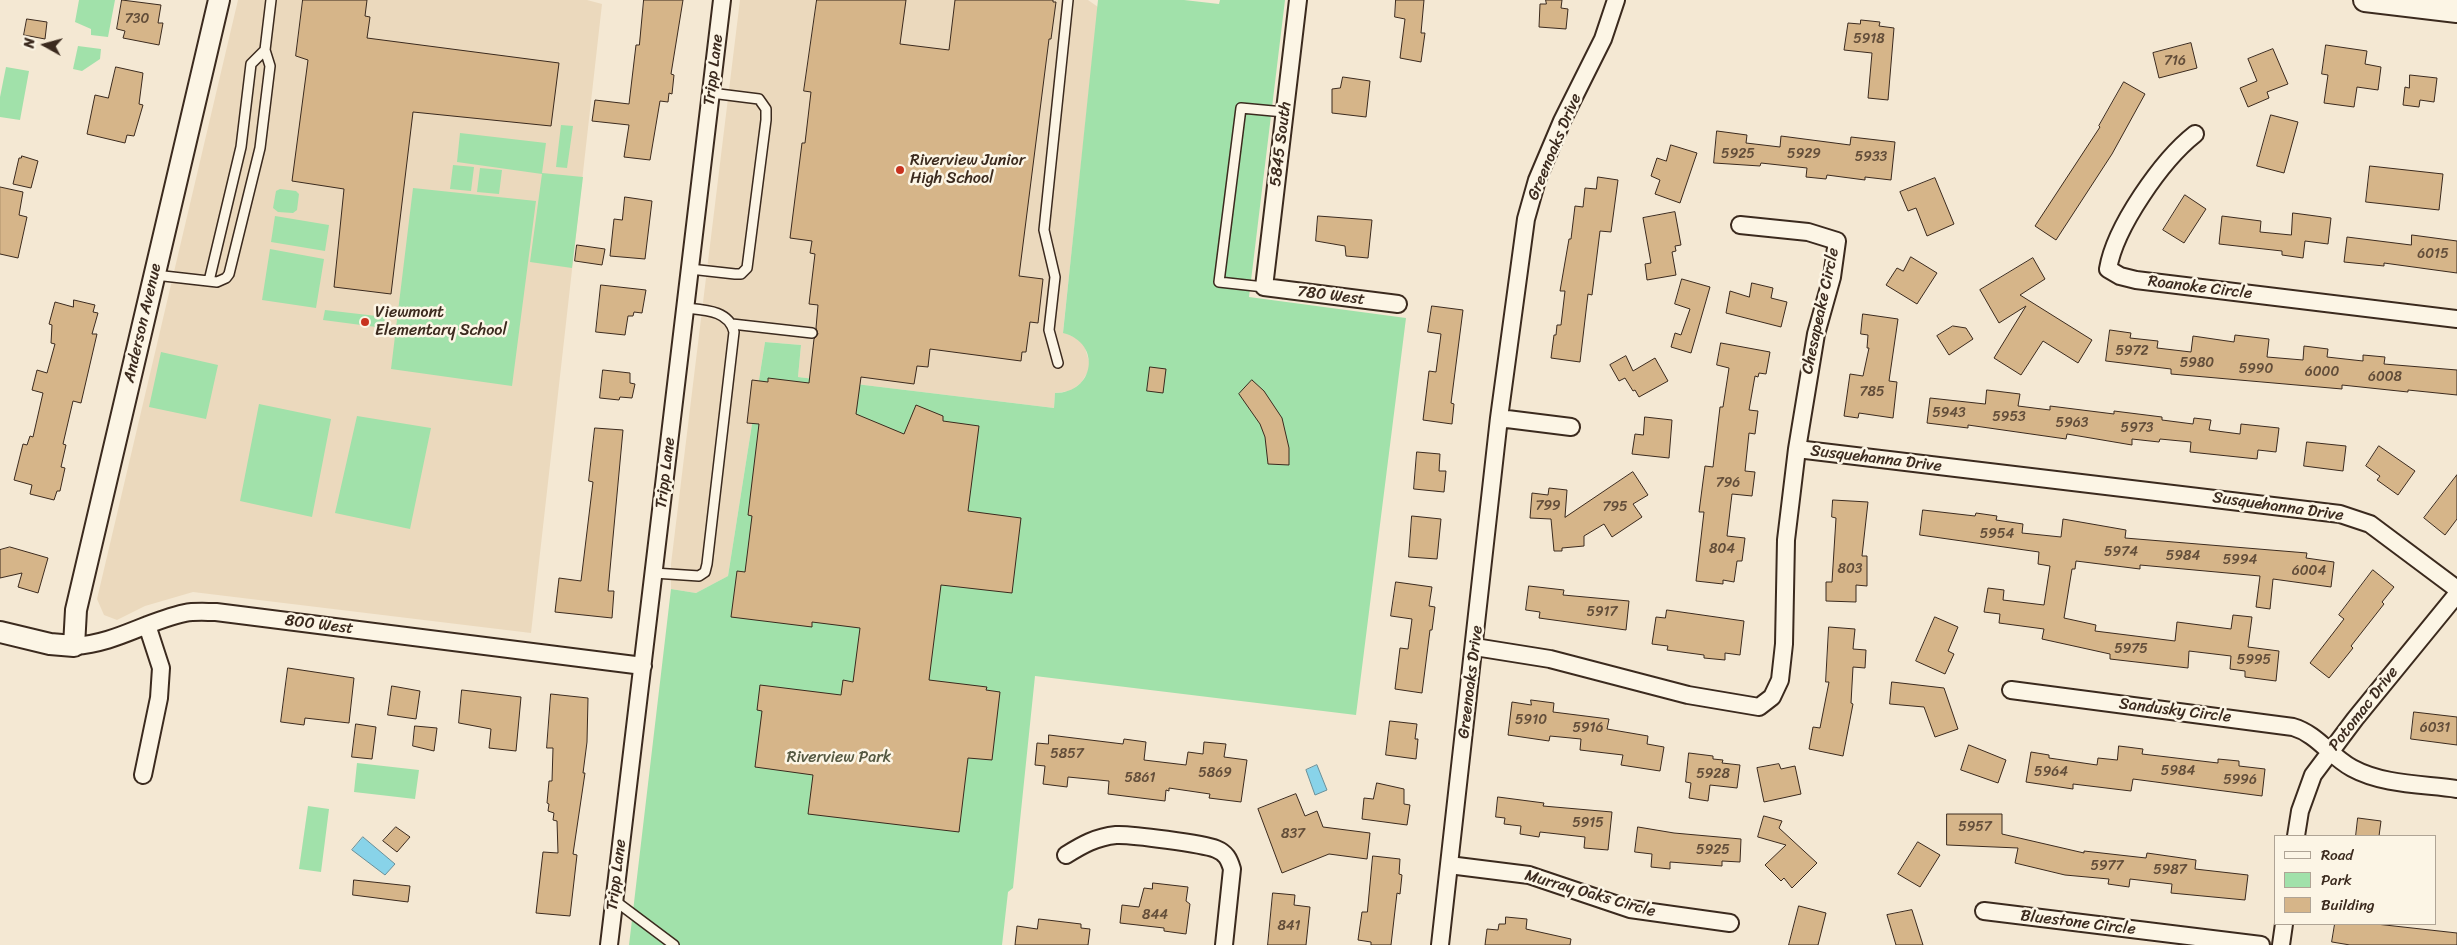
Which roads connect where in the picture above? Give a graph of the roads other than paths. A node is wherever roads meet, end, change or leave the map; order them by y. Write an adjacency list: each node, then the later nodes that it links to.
1 (219, 0): 15 (street, Anderson Avenue)
2 (271, 0): 9 (lane)
3 (722, 0): 10 (street, Tripp Lane)
4 (1068, 0): 23 (lane)
5 (1298, 0): 11 (street, 5845 South)
6 (1616, 0): 24 (street, Greenoaks Drive)
7 (2365, 0): 8 (main road)
8 (2457, 11)
9 (265, 50): 16 (lane); 16 (lane)
10 (711, 93): 14 (street, Tripp Lane); 14 (lane)
11 (1284, 112): 17 (street, 5845 South); 17 (lane)
12 (2195, 134): 20 (street, Roanoke Circle)
13 (1740, 225): 26 (street, Chesapeake Circle)
14 (690, 269): 19 (street, Tripp Lane)
15 (155, 274): 16 (lane); 32 (street, Anderson Avenue)
16 (209, 281)
17 (1264, 287): 18 (street, 780 West)
18 (1398, 304)
19 (685, 308): 21 (lane); 27 (street, Tripp Lane)
20 (2457, 319)
21 (732, 324): 22 (lane); 27 (lane)
22 (812, 333)
23 (1058, 363)
24 (1499, 418): 25 (street); 33 (street, Greenoaks Drive)
25 (1571, 427)
26 (1797, 449): 28 (street, Susquehanna Drive); 33 (street, Susquehanna Drive)
27 (654, 573): 34 (street, Tripp Lane)
28 (2457, 589)
29 (2457, 594): 36 (street, Potomac Drive)
30 (147, 625): 32 (street, 800 West); 34 (street, 800 West); 37 (street)
31 (0, 632): 32 (street, 800 West)
32 (74, 646)
33 (1475, 648): 41 (street, Greenoaks Drive)
34 (643, 666): 42 (street, Tripp Lane)
35 (2011, 690): 36 (street, Sandusky Circle)
36 (2330, 752): 38 (street, Sandusky Circle); 39 (street, Potomac Drive)
37 (143, 775)
38 (2457, 789)
39 (2296, 835)
40 (1066, 855): 48 (street)
41 (1450, 865): 44 (street, Murray Oaks Circle); 49 (street, Greenoaks Drive)
42 (614, 900): 46 (street, Tripp Lane); 47 (lane)
43 (1984, 911): 50 (street, Bluestone Circle)
44 (1730, 923)
45 (2284, 925): 51 (street)
46 (609, 945)
47 (674, 945)
48 (1224, 945)
49 (1440, 945)
50 (2261, 945)
51 (2281, 945)

